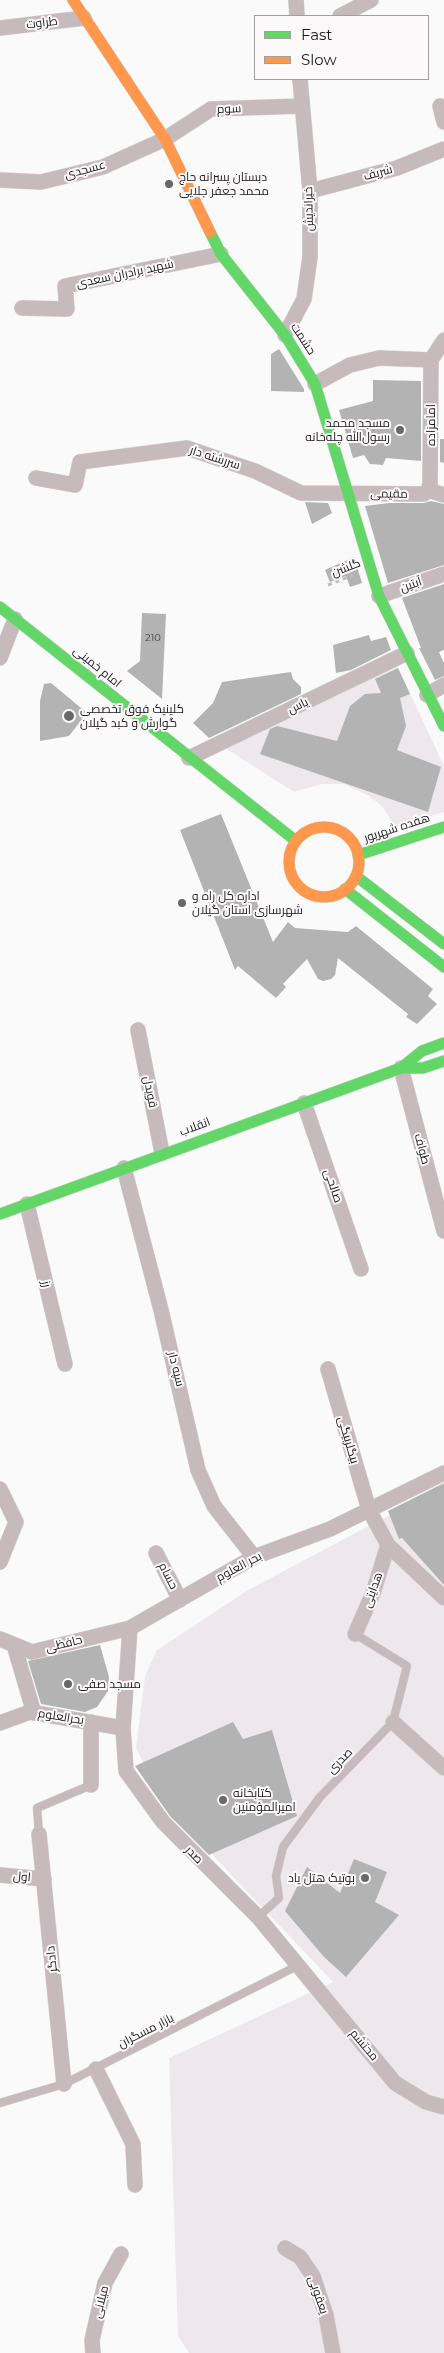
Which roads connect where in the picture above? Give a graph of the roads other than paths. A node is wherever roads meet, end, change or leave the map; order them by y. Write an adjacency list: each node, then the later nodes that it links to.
1 (73, 0): 6 (main road, حشمت)
2 (296, 0): 4 (street)
3 (371, 0): 5 (street)
4 (297, 15)
5 (342, 15)
6 (84, 18): 7 (street, طراوت); 12 (main road, حشمت)
7 (0, 28)
8 (300, 80): 9 (street, خیراندیش)
9 (302, 106): 12 (street, سوم); 15 (street, خیراندیش)
10 (440, 106): 11 (street)
11 (444, 122)
12 (165, 139): 14 (street, عسجدی); 16 (main road, حشمت)
13 (444, 149): 15 (street, شریف)
14 (0, 180)
15 (310, 191): 18 (street, خیراندیش)
16 (221, 254): 17 (street, شهید برادران سعدی); 18 (main road, حشمت)
17 (22, 308)
18 (285, 335): 21 (main road, حشمت)
19 (444, 340): 20 (street)
20 (431, 360): 21 (street); 23 (street, امامزاده)
21 (315, 384): 24 (main road, حشمت)
22 (36, 478): 24 (street, سررشته دار)
23 (428, 490): 24 (street, مقیمی); 25 (street)
24 (348, 494): 27 (main road, حشمت)
25 (444, 495)
26 (444, 574): 27 (street, آبتین)
27 (379, 596): 31 (main road, حشمت)
28 (0, 607): 29 (main road, امام خمینی)
29 (15, 619): 30 (street); 35 (main road, امام خمینی)
30 (2, 652)
31 (407, 653): 33 (main road, حشمت); 35 (street, یاس)
32 (444, 686): 33 (street)
33 (427, 695): 34 (main road, حشمت)
34 (444, 726)
35 (189, 758): 37 (main road, امام خمینی)
36 (444, 827): 38 (main road, هفده شهریور)
37 (296, 841): 38 (main road); 40 (main road)
38 (358, 855): 39 (main road)
39 (356, 876): 40 (main road); 41 (main road)
40 (346, 889): 42 (main road)
41 (444, 944)
42 (444, 967)
43 (138, 1030): 48 (street, قویدل)
44 (444, 1043): 46 (main road, انقلاب)
45 (444, 1061): 46 (main road, انقلاب)
46 (401, 1068): 47 (main road, انقلاب); 52 (street, طواف)
47 (304, 1103): 48 (main road, انقلاب); 53 (street, صالحی)
48 (162, 1154): 49 (main road, انقلاب)
49 (124, 1168): 50 (main road, انقلاب); 61 (street, سپه دار)
50 (27, 1204): 51 (main road, انقلاب); 54 (street, رز)
51 (0, 1214)
52 (444, 1231)
53 (361, 1269)
54 (65, 1364)
55 (328, 1369): 58 (street, بیگلربیگی)
56 (444, 1473): 58 (street, بحر العلوم)
57 (0, 1489): 62 (street)
58 (369, 1510): 59 (street, بیگلربیگی); 61 (street, بحر العلوم)
59 (388, 1546): 63 (street, بیگلربیگی); 66 (street, هدایتی)
60 (156, 1553): 64 (street, حسام)
61 (254, 1557): 64 (street, بحر العلوم)
62 (0, 1562)
63 (444, 1598)
64 (180, 1600): 65 (street, بحر العلوم)
65 (130, 1628): 68 (street, حافظی); 73 (street)
66 (355, 1634): 72 (lane)
67 (0, 1639): 68 (street, حافظی)
68 (14, 1645): 69 (street)
69 (34, 1713): 70 (street, بحرالعلوم); 71 (street, بحرالعلوم)
70 (0, 1722)
71 (91, 1722): 73 (street, بحرالعلوم); 75 (street)
72 (393, 1722): 74 (street); 79 (lane, صدری)
73 (123, 1728): 79 (street, صدر)
74 (444, 1768)
75 (91, 1784): 76 (lane)
76 (39, 1834): 78 (street, دادگر)
77 (0, 1875): 78 (street, اول)
78 (44, 1879): 82 (street, دادگر)
79 (258, 1918): 80 (street, صدر)
80 (297, 1966): 81 (lane, بازار مسگران); 84 (street, محتشم)
81 (96, 2069): 82 (lane, بازار مسگران); 85 (street)
82 (64, 2084): 83 (lane, بازار مسگران)
83 (0, 2103)
84 (444, 2107)
85 (135, 2185)
86 (285, 2248): 89 (street, یعقوبی)
87 (121, 2254): 88 (street, میلانی)
88 (93, 2353)
89 (333, 2353)

